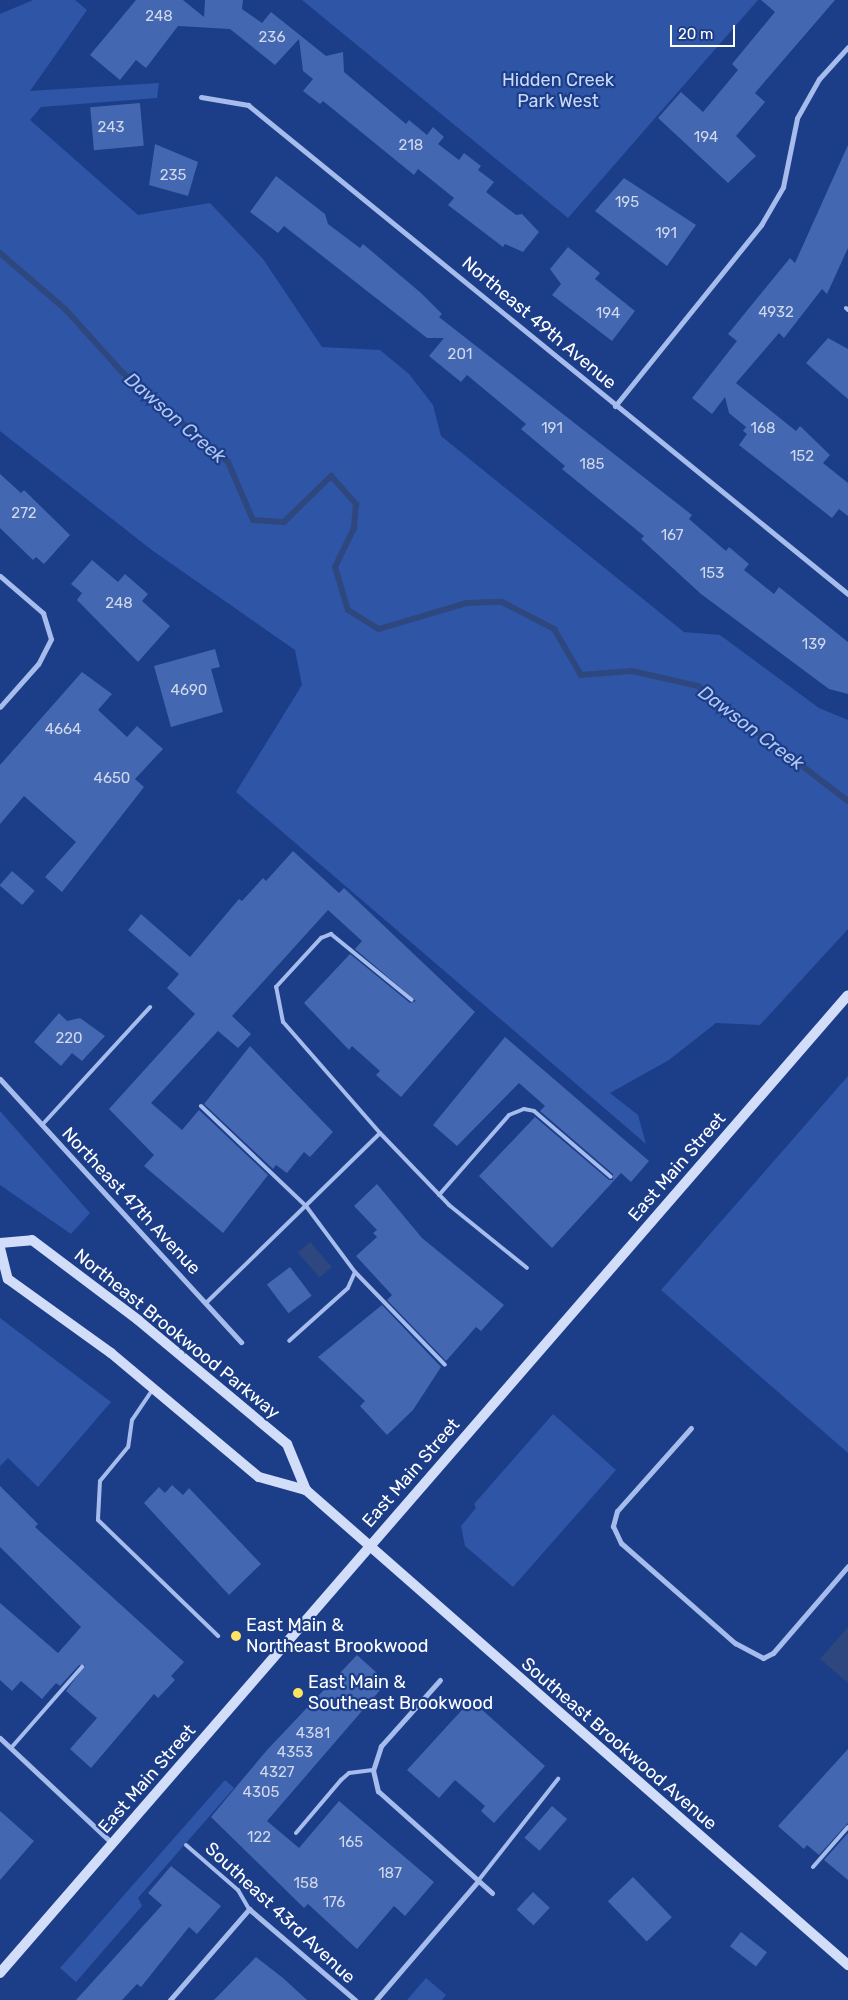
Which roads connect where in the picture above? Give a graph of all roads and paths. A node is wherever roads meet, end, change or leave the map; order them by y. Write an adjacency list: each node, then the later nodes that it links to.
1 (848, 46): 3 (street)
2 (202, 97): 3 (street, Northeast 49th Avenue)
3 (615, 406): 5 (street, Northeast 49th Avenue)
4 (0, 576): 6 (street)
5 (848, 594)
6 (0, 707)
7 (848, 995): 28 (main road, East Main Street)
8 (412, 1000): 13 (lane)
9 (150, 1007): 12 (lane)
10 (0, 1079): 12 (street, Northeast 47th Avenue)
11 (201, 1106): 16 (lane)
12 (42, 1125): 21 (street, Northeast 47th Avenue)
13 (380, 1134): 15 (lane); 16 (lane)
14 (610, 1177): 15 (lane)
15 (439, 1195): 19 (lane)
16 (306, 1206): 20 (lane); 21 (lane)
17 (0, 1244): 27 (main road, Northeast Brookwood Parkway)
18 (0, 1248): 25 (main road, Northeast Brookwood Parkway)
19 (527, 1268)
20 (355, 1272): 22 (lane); 24 (lane)
21 (206, 1303): 23 (street, Northeast 47th Avenue)
22 (289, 1341)
23 (241, 1342)
24 (445, 1364)
25 (154, 1388): 27 (main road, Northeast Brookwood Parkway); 30 (lane)
26 (691, 1428): 29 (street)
27 (306, 1490): 28 (main road, Northeast Brookwood Parkway)
28 (369, 1546): 39 (main road, East Main Street); 45 (main road, Southeast Brookwood Avenue)
29 (848, 1566)
30 (218, 1636)
31 (82, 1667): 34 (lane)
32 (440, 1680): 35 (street)
33 (0, 1738): 34 (street)
34 (11, 1748): 39 (street)
35 (373, 1770): 38 (lane); 42 (street)
36 (558, 1780): 42 (lane)
37 (848, 1827): 41 (lane)
38 (296, 1833)
39 (113, 1844): 46 (main road, East Main Street)
40 (186, 1845): 44 (lane, Southeast 43rd Avenue)
41 (813, 1867)
42 (478, 1881): 43 (street); 49 (street)
43 (492, 1893)
44 (250, 1908): 47 (street); 48 (street, Southeast 43rd Avenue)
45 (848, 1965)
46 (0, 1973)
47 (170, 2000)
48 (355, 2000)
49 (376, 2000)

